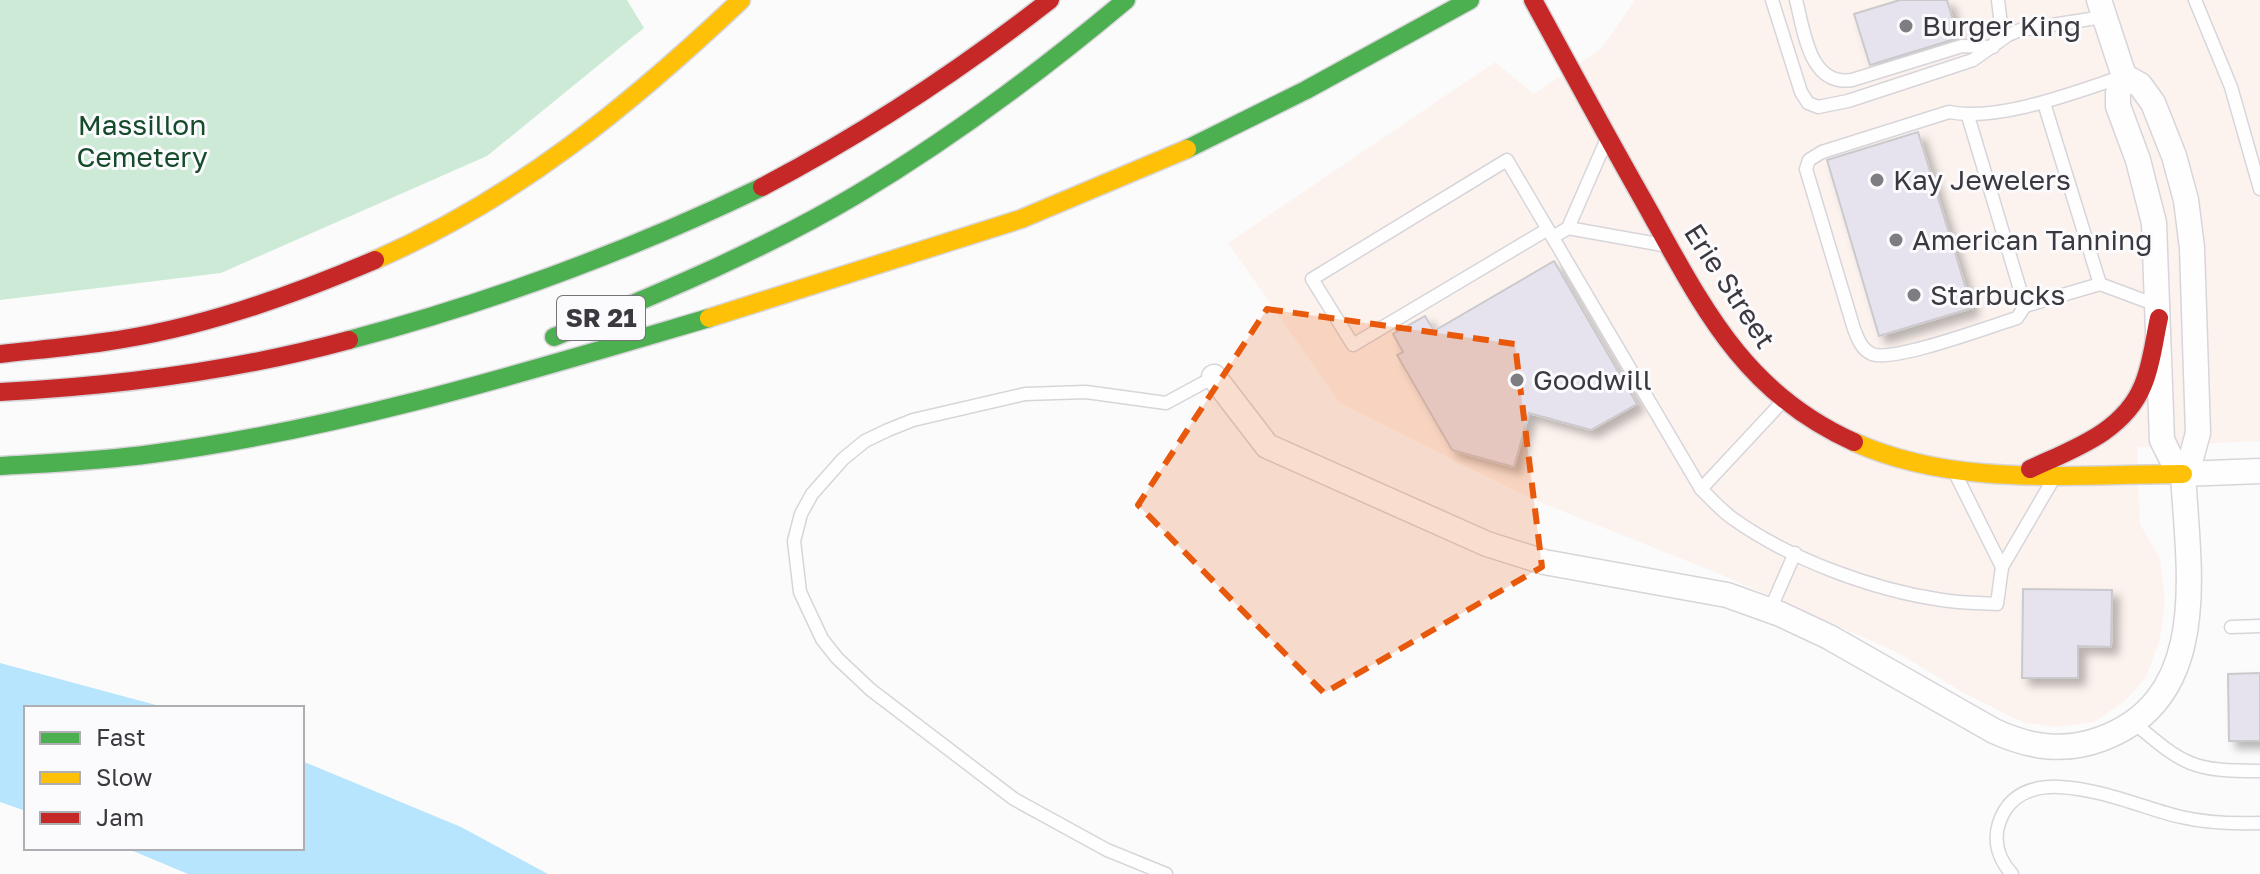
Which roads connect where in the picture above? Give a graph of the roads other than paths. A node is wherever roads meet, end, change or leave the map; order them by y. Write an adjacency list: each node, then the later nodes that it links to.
1 (741, 0): 24 (main road)
2 (1050, 0): 26 (main road, SR 21)
3 (1126, 0): 23 (main road, SR 21)
4 (1470, 0): 28 (main road)
5 (1533, 0): 15 (main road, Erie Street)
6 (1772, 0): 11 (lane)
7 (1796, 0): 11 (lane)
8 (1998, 0): 11 (lane)
9 (2195, 0): 16 (lane)
10 (2101, 8): 11 (lane); 12 (street)
11 (1993, 47)
12 (2124, 76): 13 (lane); 22 (street); 33 (street)
13 (2044, 103): 14 (lane); 20 (lane)
14 (1968, 116): 21 (lane); 21 (lane)
15 (1607, 137): 17 (lane); 19 (main road, Erie Street)
16 (2260, 189)
17 (1568, 228): 18 (lane); 19 (lane)
18 (1550, 233): 18 (lane); 34 (lane)
19 (1669, 246): 27 (main road, Erie Street)
20 (2100, 284): 21 (lane); 22 (lane)
21 (2025, 306)
22 (2159, 312): 31 (main road); 33 (street)
23 (533, 344)
24 (0, 354)
25 (1214, 377): 37 (street); 43 (lane)
26 (0, 392)
27 (1785, 399): 29 (main road, Erie Street); 34 (lane)
28 (0, 466)
29 (1952, 469): 31 (main road, Erie Street); 36 (lane)
30 (2260, 471): 33 (street)
31 (2023, 473): 32 (main road, Erie Street)
32 (2057, 473): 33 (main road, Erie Street); 36 (lane)
33 (2183, 474): 40 (street)
34 (1701, 489): 35 (lane)
35 (1795, 553): 36 (lane); 37 (lane)
36 (2002, 567)
37 (1770, 610): 40 (street)
38 (2260, 626): 39 (lane)
39 (2231, 627)
40 (2133, 722): 41 (lane)
41 (2260, 771)
42 (2260, 823): 44 (lane)
43 (1166, 874)
44 (2012, 874)

